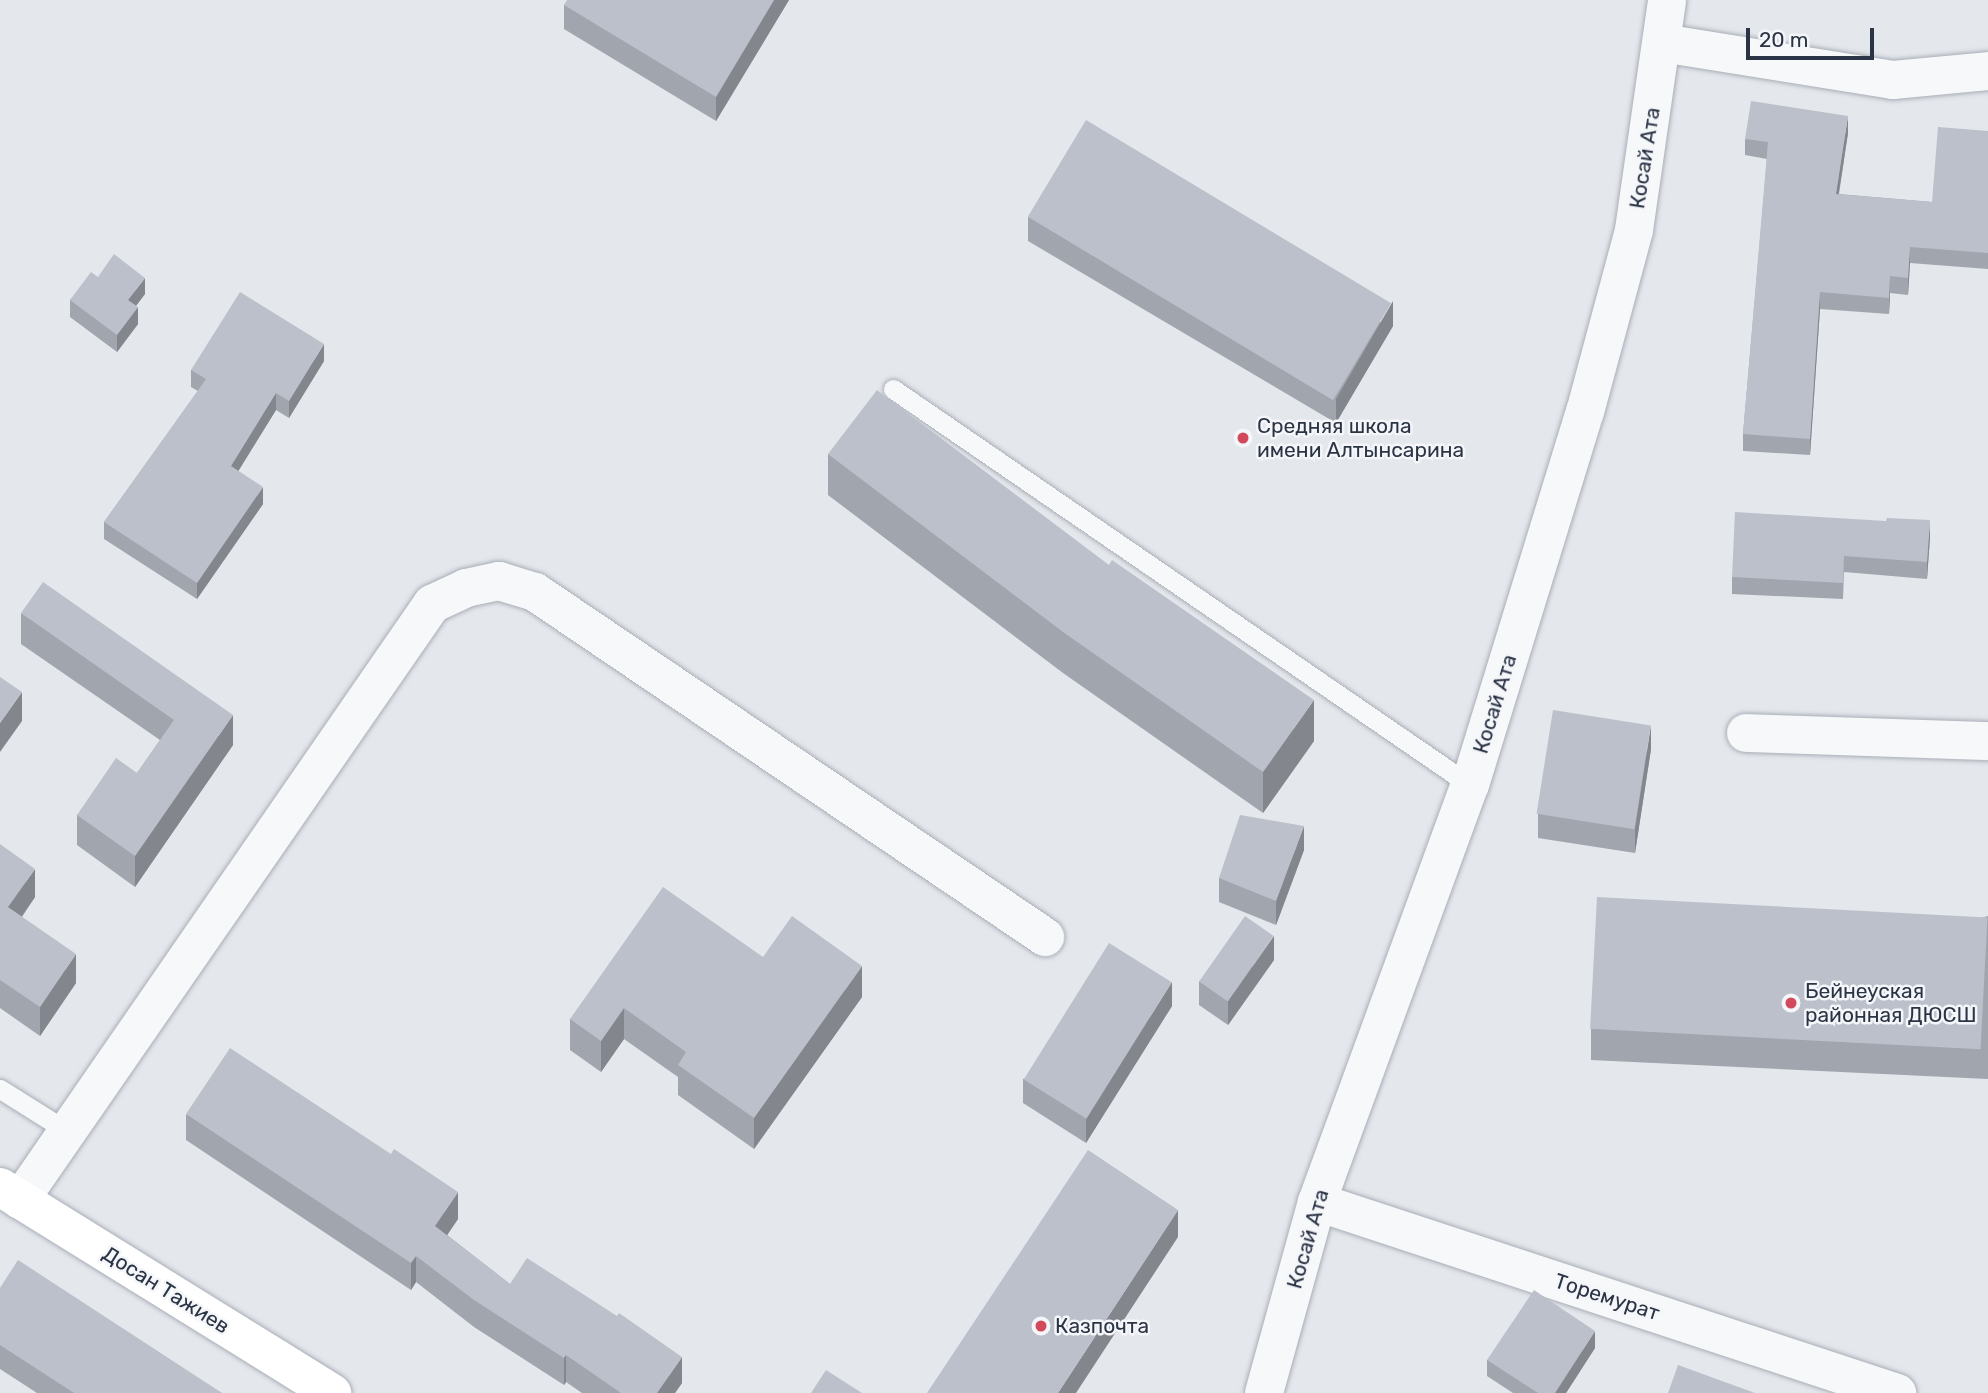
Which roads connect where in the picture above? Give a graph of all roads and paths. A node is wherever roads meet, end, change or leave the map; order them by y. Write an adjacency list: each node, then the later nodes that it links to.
1 (1667, 0): 2 (street, Косай Ата)
2 (1662, 43): 3 (street); 7 (street, Косай Ата)
3 (1988, 71)
4 (893, 389): 7 (lane)
5 (1746, 733): 6 (street)
6 (1988, 741)
7 (1470, 785): 12 (street, Косай Ата)
8 (1045, 937): 10 (street)
9 (0, 1089): 10 (lane)
10 (68, 1131): 11 (street)
11 (10, 1194): 13 (street, Досан Тажиев)
12 (1317, 1202): 14 (street, Косай Ата); 15 (street, Торемурат)
13 (332, 1393)
14 (1264, 1393)
15 (1897, 1393)

